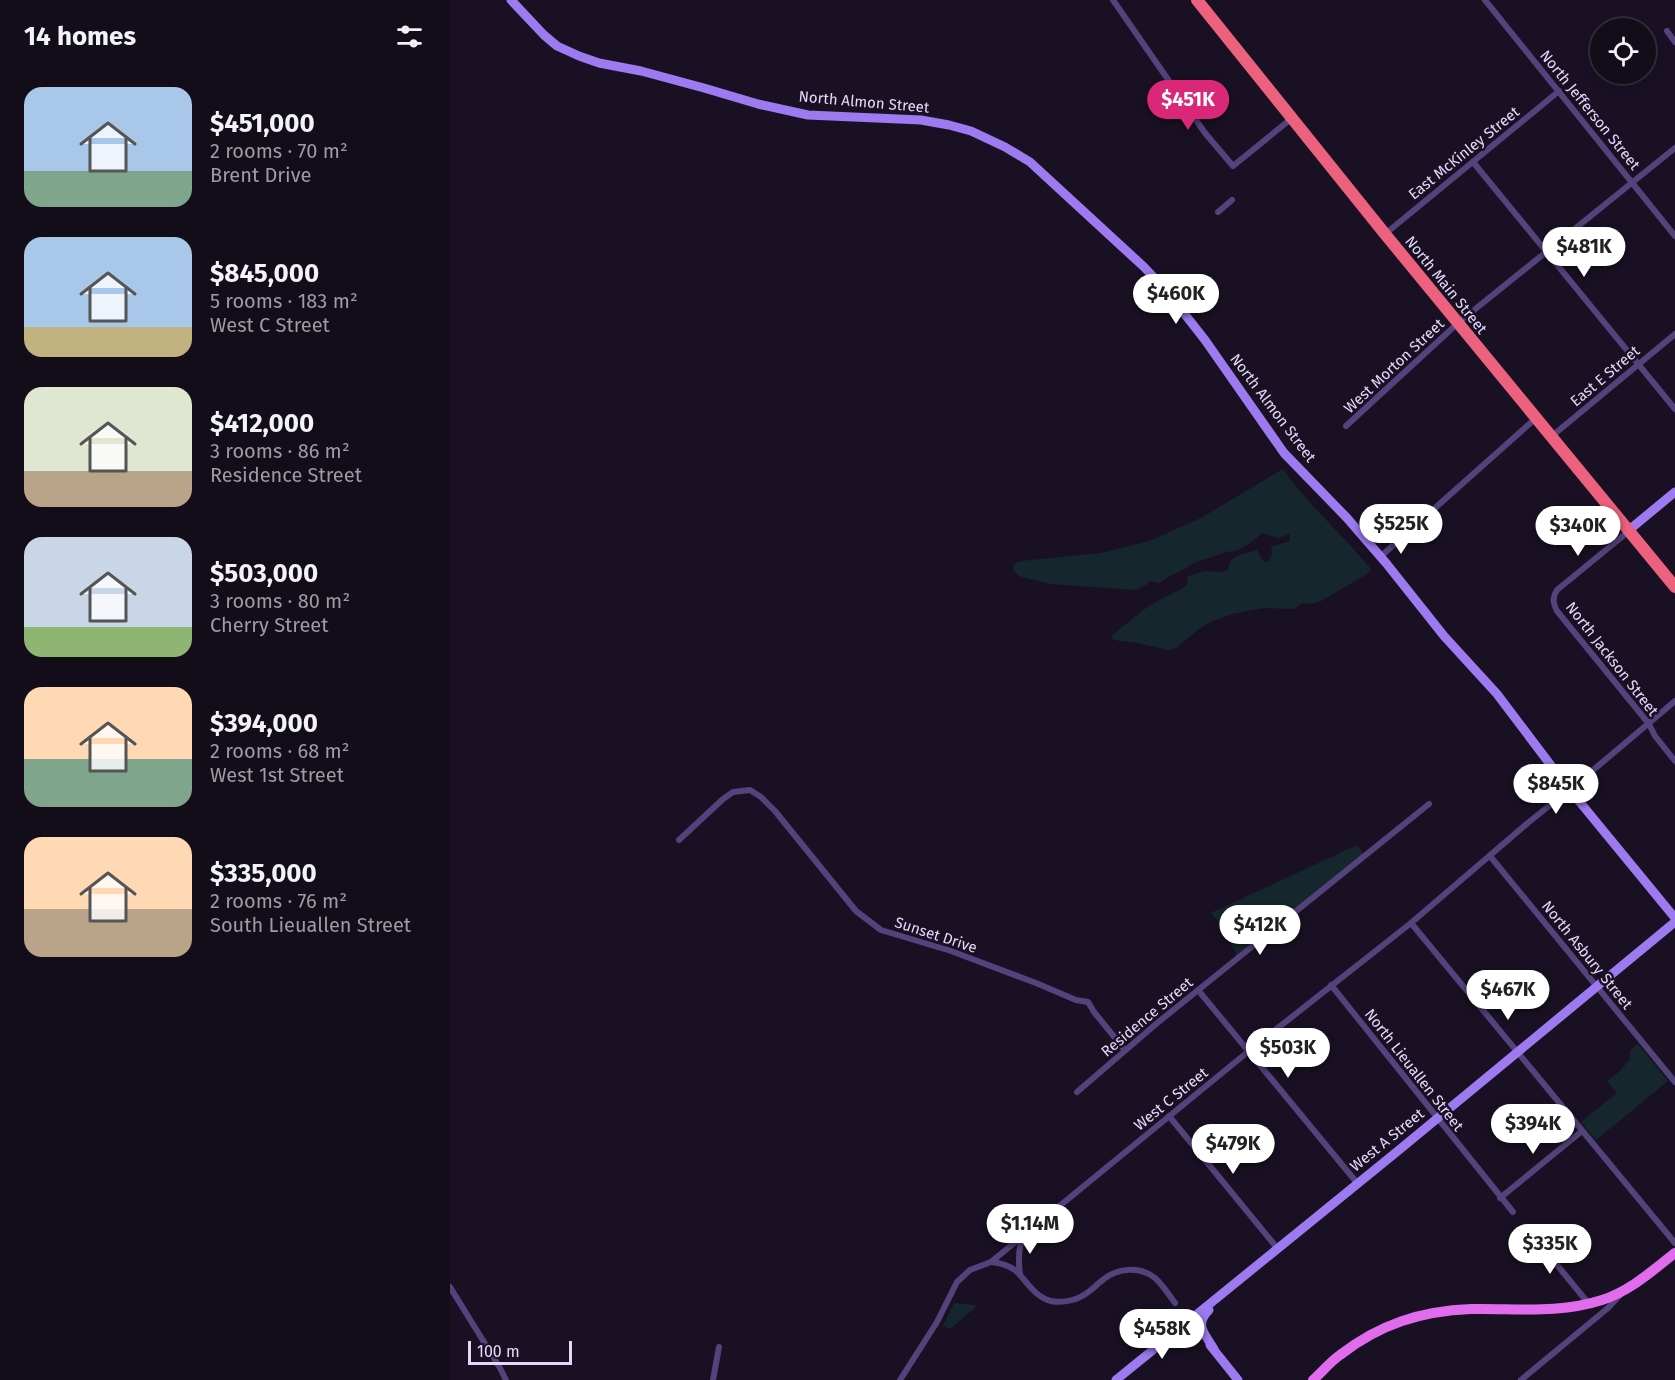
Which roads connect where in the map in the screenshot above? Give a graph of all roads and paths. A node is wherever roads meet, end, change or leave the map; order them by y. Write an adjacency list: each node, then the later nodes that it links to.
1 (511, 0): 26 (street, North Almon Street)
2 (1113, 0): 8 (street)
3 (1197, 0): 8 (highway, North Main Street)
4 (1485, 0): 7 (street, North Jefferson Street)
5 (1667, 32): 6 (street)
6 (1675, 42)
7 (1558, 91): 10 (street, East McKinley Street); 11 (street, North Jefferson Street)
8 (1292, 118): 14 (highway, North Main Street)
9 (1675, 148): 11 (street, West Morton Street)
10 (1473, 162): 14 (street, East McKinley Street); 16 (street)
11 (1633, 182): 15 (street, North Jefferson Street); 16 (street, West Morton Street)
12 (1232, 200): 13 (street)
13 (1218, 212)
14 (1385, 234): 17 (highway, North Main Street)
15 (1675, 236)
16 (1547, 252): 17 (street, West Morton Street); 19 (street)
17 (1458, 323): 21 (highway, North Main Street); 22 (street, West Morton Street)
18 (1675, 334): 19 (street, East E Street)
19 (1638, 364): 20 (street); 23 (street, East E Street)
20 (1675, 410)
21 (1536, 418): 23 (highway, North Main Street); 26 (street)
22 (1346, 426)
23 (1551, 436): 25 (highway, North Main Street)
24 (1675, 492): 25 (street)
25 (1629, 530): 27 (highway, North Main Street); 29 (street, North Jackson Street)
26 (1380, 557): 31 (street, North Almon Street)
27 (1675, 587)
28 (1675, 701): 29 (street, West C Street)
29 (1649, 724): 30 (street, North Jackson Street); 31 (street, West C Street)
30 (1675, 760)
31 (1569, 789): 34 (street, West C Street); 35 (street, North Almon Street)
32 (1430, 804): 39 (street, Residence Street)
33 (679, 840): 40 (street, Sunset Drive)
34 (1490, 856): 36 (street, West C Street); 38 (street, North Asbury Street)
35 (1675, 920): 38 (street, West A Street)
36 (1411, 923): 37 (street, West C Street); 42 (street)
37 (1331, 985): 41 (street, West C Street); 46 (street, North Lieuallen Street)
38 (1596, 986): 42 (street, West A Street); 43 (street, North Asbury Street)
39 (1198, 990): 40 (street, Residence Street); 41 (street)
40 (1125, 1050): 44 (street, Residence Street)
41 (1250, 1050): 45 (street, West C Street); 48 (street)
42 (1518, 1052): 46 (street, West A Street); 47 (street)
43 (1675, 1082)
44 (1077, 1092)
45 (1169, 1116): 52 (street, West C Street); 54 (street)
46 (1438, 1118): 48 (street, West A Street); 49 (street, North Lieuallen Street)
47 (1584, 1133): 49 (street); 53 (street)
48 (1358, 1184): 54 (street, West A Street)
49 (1500, 1198): 50 (street, North Lieuallen Street)
50 (1513, 1212)
51 (1530, 1232): 62 (street)
52 (1024, 1234): 56 (street, West C Street); 57 (street)
53 (1675, 1243)
54 (1278, 1249): 58 (street, West A Street)
55 (1675, 1253): 60 (main road)
56 (991, 1262): 57 (street); 68 (street, West C Street)
57 (1020, 1274): 61 (street)
58 (1243, 1278): 63 (street, West A Street); 65 (street)
59 (450, 1287): 66 (street)
60 (1623, 1291): 62 (main road); 72 (street)
61 (1175, 1303)
62 (1589, 1304): 71 (main road)
63 (1190, 1320): 65 (street); 69 (street, West A Street)
64 (719, 1347): 67 (street)
65 (1216, 1351): 70 (street)
66 (506, 1380)
67 (713, 1380)
68 (900, 1380)
69 (1116, 1380)
70 (1238, 1380)
71 (1313, 1380)
72 (1521, 1380)

